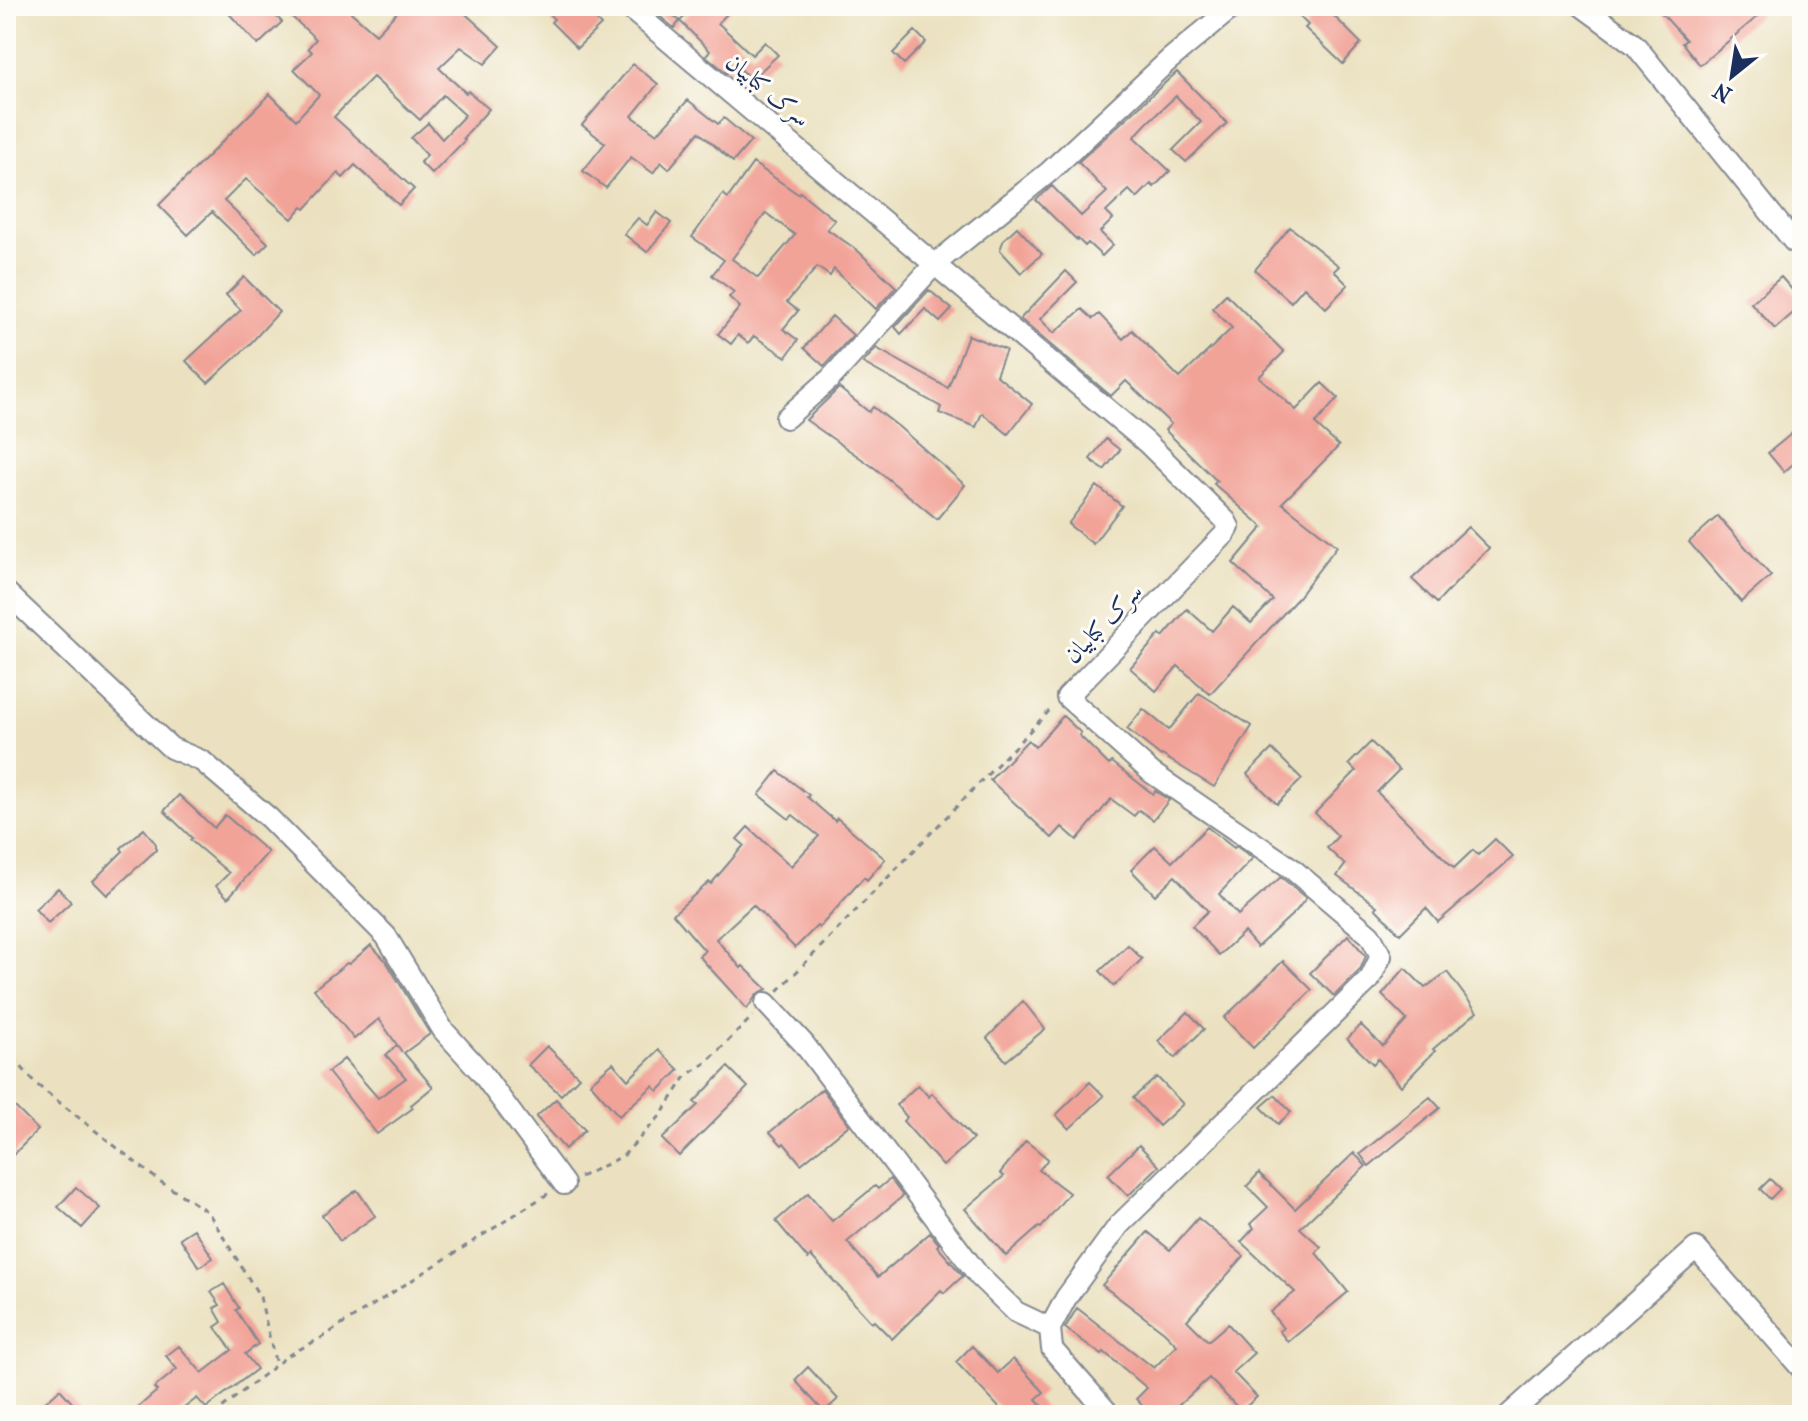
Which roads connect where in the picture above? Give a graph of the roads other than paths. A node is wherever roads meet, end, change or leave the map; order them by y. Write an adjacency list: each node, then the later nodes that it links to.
1 (627, 6): 5 (street, سرک کبابیان)
2 (1234, 6): 5 (street)
3 (1582, 6): 4 (street)
4 (1802, 238)
5 (935, 264): 6 (street); 10 (street, سرک کبابیان)
6 (786, 418)
7 (6, 592): 9 (street)
8 (766, 1003): 10 (street)
9 (564, 1184)
10 (1050, 1328): 12 (street)
11 (1802, 1369): 13 (street)
12 (1110, 1415)
13 (1509, 1415)

